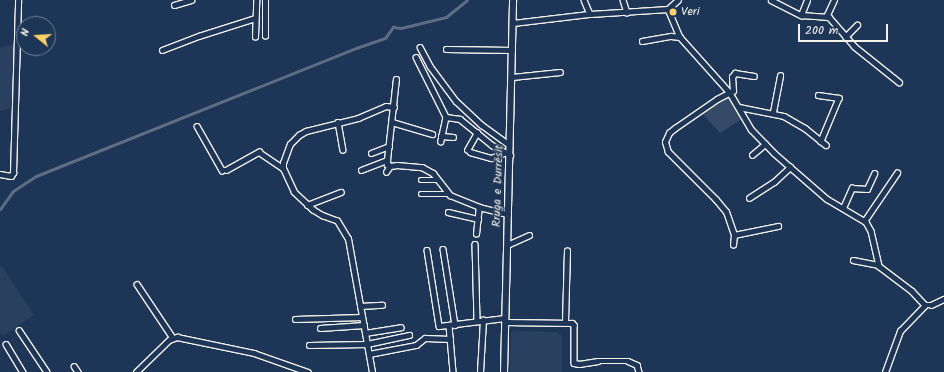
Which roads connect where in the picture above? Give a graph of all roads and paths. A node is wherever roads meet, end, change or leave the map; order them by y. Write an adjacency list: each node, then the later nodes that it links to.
1 (18, 0): 67 (street)
2 (191, 0): 12 (street)
3 (256, 0): 18 (street)
4 (265, 0): 21 (street)
5 (513, 0): 19 (main road, Rruga e Durrësit)
6 (584, 0): 15 (street)
7 (623, 0): 14 (street)
8 (678, 0): 13 (street)
9 (807, 0): 16 (street)
10 (834, 0): 17 (street)
11 (773, 1): 16 (street)
12 (174, 5)
13 (668, 10): 14 (street); 22 (street)
14 (627, 12): 15 (street)
15 (590, 14): 19 (street)
16 (801, 15): 17 (street)
17 (826, 16): 24 (street)
18 (255, 18): 23 (street); 28 (street)
19 (513, 23): 29 (main road, Rruga e Durrësit)
20 (857, 25): 24 (street)
21 (265, 36)
22 (680, 36): 25 (street); 37 (street)
23 (255, 37)
24 (845, 37): 36 (street)
25 (642, 41)
26 (420, 47): 53 (street)
27 (446, 49): 29 (street)
28 (162, 50)
29 (512, 50): 34 (main road, Rruga e Durrësit)
30 (416, 57): 42 (street)
31 (560, 72): 34 (street)
32 (754, 76): 37 (street)
33 (780, 76): 41 (street)
34 (512, 77): 53 (main road, Rruga e Durrësit)
35 (396, 80): 39 (street)
36 (899, 82)
37 (730, 93): 40 (street); 85 (street)
38 (818, 95): 51 (street)
39 (394, 107): 43 (street); 44 (street)
40 (739, 107): 41 (street); 52 (street)
41 (773, 112): 51 (street)
42 (446, 117): 46 (street); 48 (street)
43 (338, 122): 56 (street); 63 (street)
44 (392, 122): 47 (street); 55 (street)
45 (197, 126): 63 (street)
46 (477, 133): 58 (street); 58 (street)
47 (432, 134)
48 (441, 136): 49 (street); 50 (street)
49 (453, 137)
50 (441, 141)
51 (821, 141): 54 (street)
52 (765, 144): 59 (street); 62 (street)
53 (510, 145): 58 (main road, Rruga e Durrësit)
54 (826, 145)
55 (389, 146): 57 (street); 60 (street)
56 (343, 150)
57 (371, 153)
58 (507, 154): 79 (main road, Rruga e Durrësit)
59 (752, 155)
60 (387, 160): 61 (street); 64 (street)
61 (390, 166): 65 (street); 70 (street)
62 (790, 167): 74 (street); 77 (street)
63 (283, 168): 75 (street)
64 (361, 170)
65 (386, 172)
66 (897, 173): 81 (street)
67 (0, 174)
68 (874, 174): 77 (street)
69 (421, 180): 70 (street)
70 (438, 180): 73 (street)
71 (341, 192): 75 (street)
72 (421, 194): 73 (street)
73 (447, 194): 76 (street)
74 (749, 198)
75 (307, 205): 98 (street)
76 (480, 207): 79 (street); 80 (street)
77 (843, 208): 81 (street)
78 (448, 212): 80 (street)
79 (508, 214): 87 (main road, Rruga e Durrësit)
80 (478, 219): 83 (street)
81 (865, 220): 93 (street)
82 (778, 226): 85 (street)
83 (476, 234)
84 (530, 234): 87 (street)
85 (734, 235): 88 (street)
86 (475, 244): 101 (street)
87 (507, 245): 102 (main road, Rruga e Durrësit)
88 (733, 245)
89 (443, 249): 105 (street)
90 (427, 250): 106 (street)
91 (567, 251): 103 (street)
92 (853, 260): 93 (street)
93 (878, 265): 97 (street)
94 (137, 284): 112 (street)
95 (944, 299): 97 (street)
96 (382, 305): 98 (street)
97 (926, 305): 129 (street)
98 (360, 306): 99 (street)
99 (362, 317): 100 (street); 104 (street)
100 (295, 319)
101 (480, 320): 102 (street); 105 (street); 126 (street)
102 (505, 320): 103 (street); 127 (main road, Rruga e Durrësit)
103 (565, 322): 128 (street)
104 (364, 325): 108 (street); 110 (street)
105 (455, 325): 106 (street)
106 (449, 326): 113 (street)
107 (401, 327): 110 (street)
108 (320, 328)
109 (19, 330): 120 (street)
110 (365, 333): 115 (street)
111 (409, 335): 115 (street)
112 (173, 338): 122 (street); 123 (street)
113 (450, 339): 117 (street); 125 (street)
114 (6, 344): 119 (street)
115 (367, 344): 116 (street); 117 (street)
116 (309, 345)
117 (369, 354): 124 (street)
118 (74, 366): 121 (street)
119 (23, 372)
120 (47, 372)
121 (78, 372)
122 (136, 372)
123 (308, 372)
124 (372, 372)
125 (452, 372)
126 (480, 372)
127 (504, 372)
128 (639, 372)
129 (886, 372)

